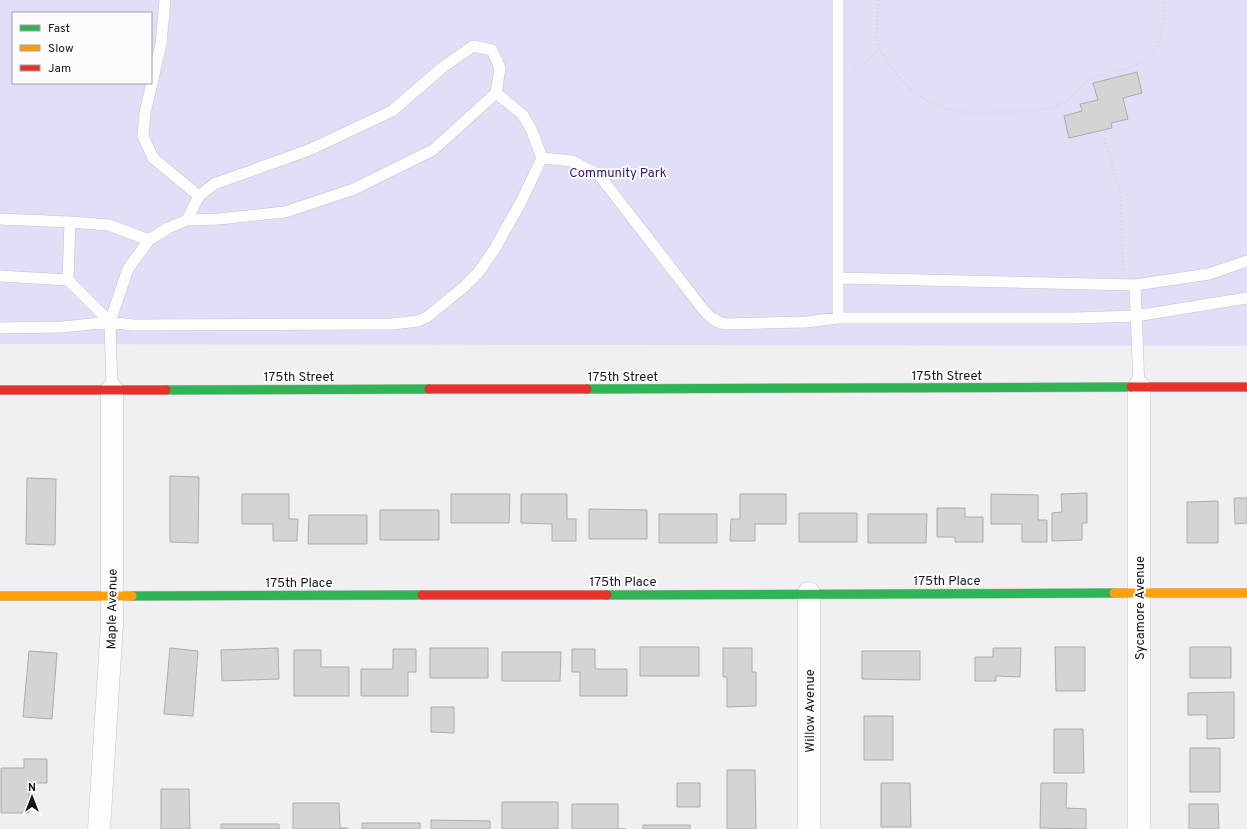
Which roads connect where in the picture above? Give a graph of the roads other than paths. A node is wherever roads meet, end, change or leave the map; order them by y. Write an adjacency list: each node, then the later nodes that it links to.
1 (165, 0): 3 (lane)
2 (838, 0): 14 (lane)
3 (152, 83)
4 (152, 84): 7 (lane)
5 (496, 93): 6 (lane); 7 (lane); 9 (lane)
6 (542, 158): 19 (lane); 20 (lane)
7 (199, 196): 9 (lane)
8 (0, 219): 10 (lane)
9 (187, 220): 11 (lane)
10 (70, 222): 11 (lane); 15 (lane)
11 (149, 240): 20 (lane)
12 (1247, 261): 16 (lane)
13 (0, 276): 15 (lane)
14 (838, 278): 16 (lane); 19 (lane)
15 (68, 280): 20 (lane)
16 (1135, 285): 18 (lane)
17 (1247, 298): 18 (lane)
18 (1136, 316): 19 (lane); 22 (lane)
19 (838, 318)
20 (110, 322): 21 (lane); 25 (lane)
21 (0, 328)
22 (1139, 387): 23 (street, 175th Street); 25 (street, 175th Street); 26 (street, Sycamore Avenue)
23 (1247, 387)
24 (0, 390): 25 (street, 175th Street)
25 (112, 390): 30 (street, Maple Avenue)
26 (1139, 592): 27 (street, 175th Place); 28 (street, 175th Place); 33 (street, Sycamore Avenue)
27 (809, 593): 30 (street, 175th Place); 32 (street, Willow Avenue)
28 (1247, 593)
29 (0, 596): 30 (street, 175th Place)
30 (112, 596): 31 (street, Maple Avenue)
31 (99, 829)
32 (809, 829)
33 (1139, 829)

